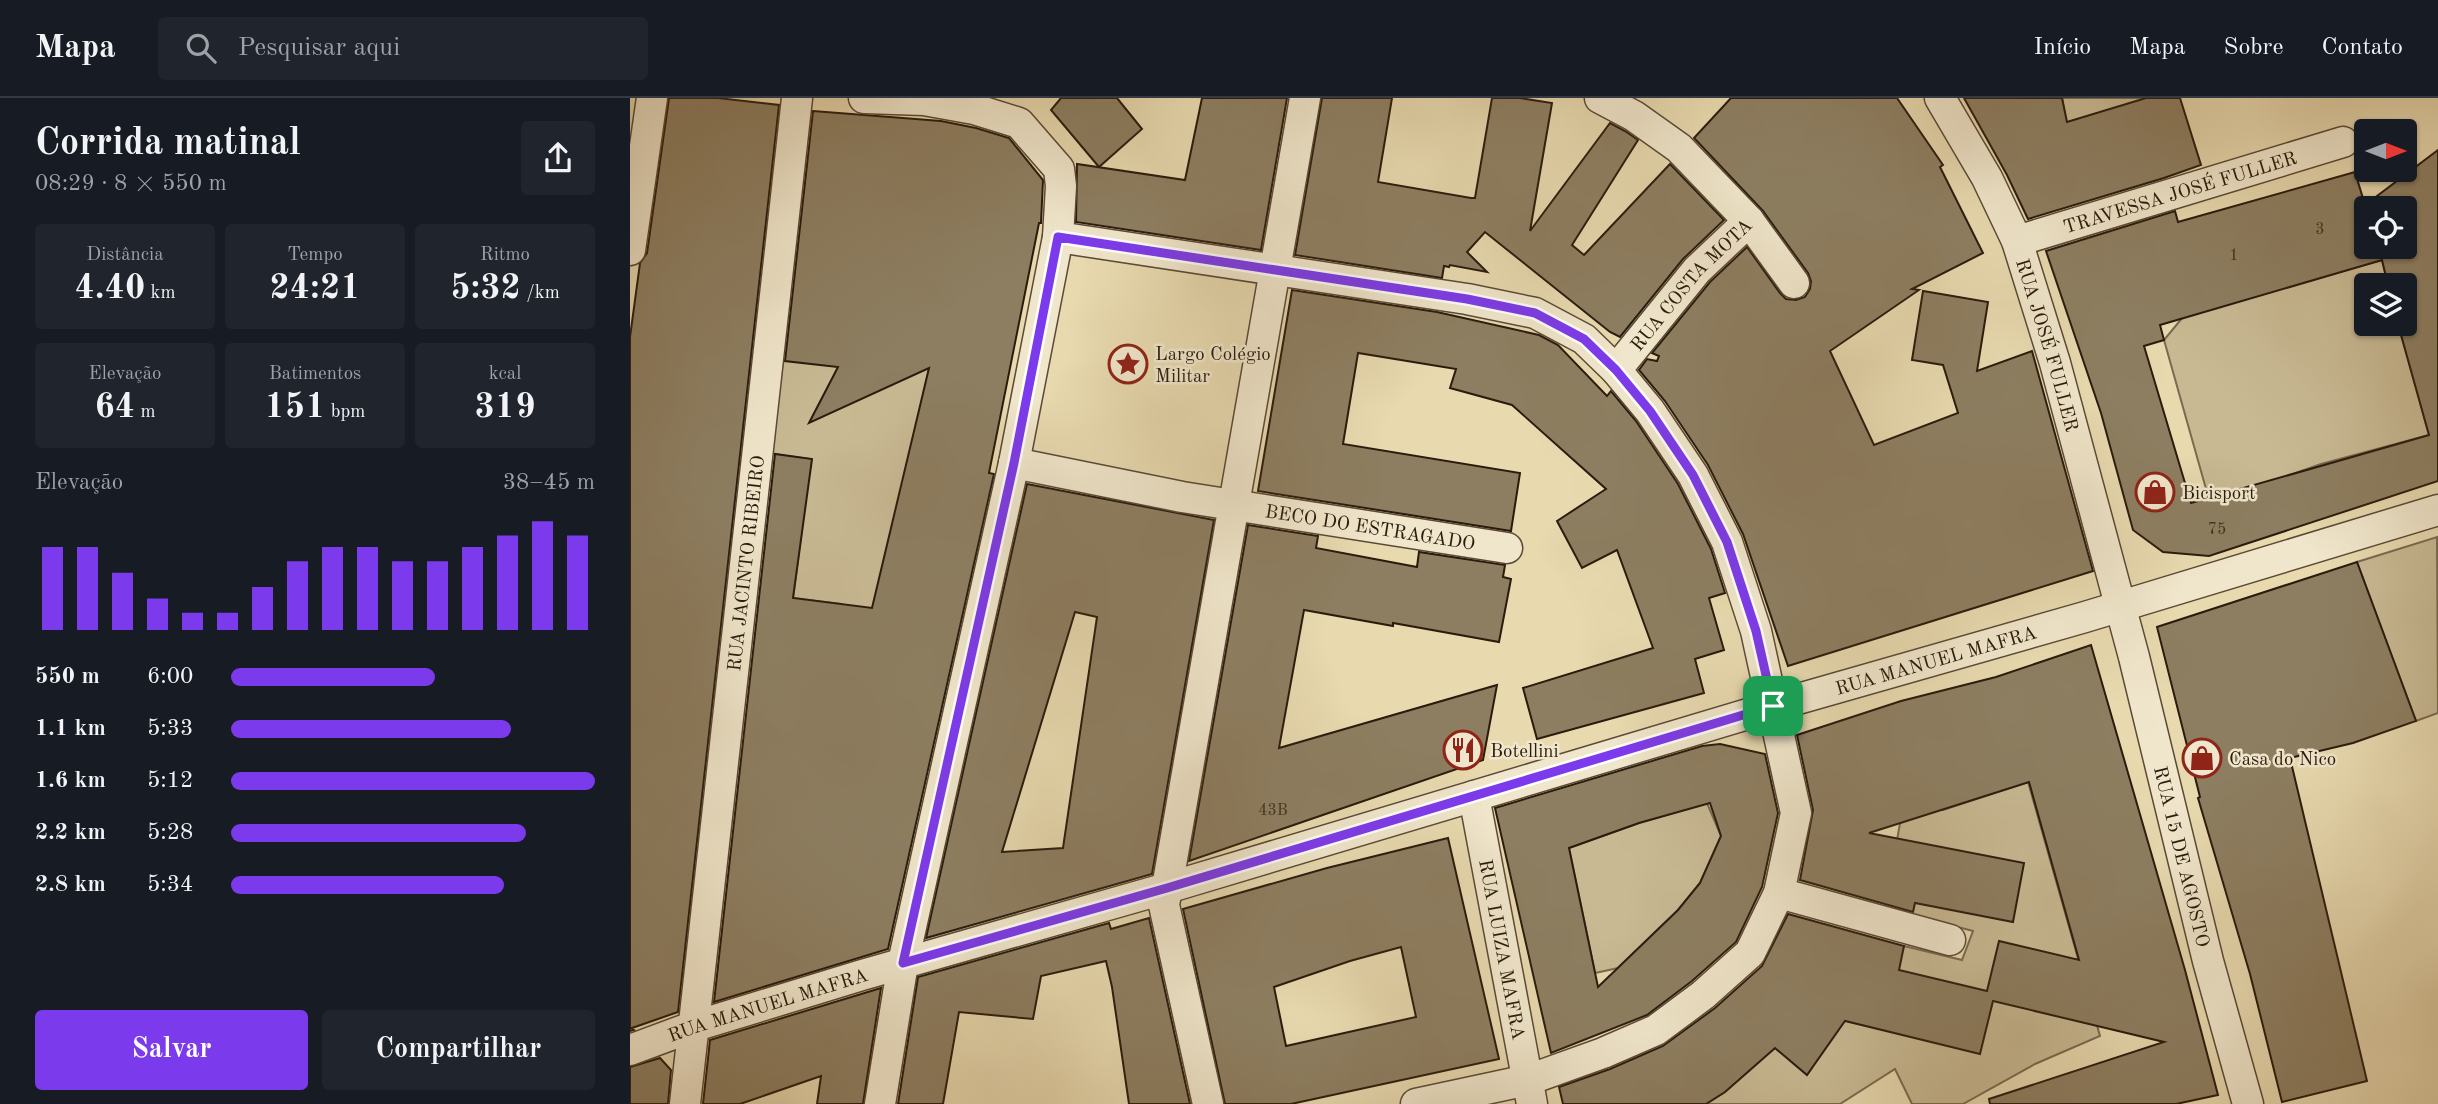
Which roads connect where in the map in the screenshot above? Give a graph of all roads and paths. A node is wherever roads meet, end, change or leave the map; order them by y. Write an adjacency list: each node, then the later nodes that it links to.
1 (652, 98): 12 (street)
2 (797, 98): 27 (street, RUA JACINTO RIBEIRO)
3 (864, 98): 7 (street)
4 (1305, 98): 13 (street)
5 (1601, 98): 9 (street, RUA COSTA MOTA)
6 (1940, 98): 11 (street, RUA JOSÉ FULLER)
7 (1025, 111): 10 (street)
8 (2343, 142): 11 (street, TRAVESSA JOSÉ FULLER)
9 (1749, 221): 14 (street); 15 (street, RUA COSTA MOTA)
10 (1058, 237): 13 (street); 16 (street)
11 (2017, 241): 20 (street, RUA JOSÉ FULLER)
12 (630, 250)
13 (1275, 271): 15 (street); 17 (street)
14 (1794, 283)
15 (1616, 370): 21 (street)
16 (1014, 463): 17 (street, BECO DO ESTRAGADO); 26 (street)
17 (1235, 504): 19 (street, BECO DO ESTRAGADO); 23 (street)
18 (2438, 510): 20 (street, RUA MANUEL MAFRA)
19 (1507, 548)
20 (2121, 606): 21 (street, RUA MANUEL MAFRA); 34 (street, RUA 15 DE AGOSTO)
21 (1773, 706): 22 (street, RUA MANUEL MAFRA); 24 (street)
22 (1474, 796): 23 (street, RUA MANUEL MAFRA); 29 (street, RUA LUIZA MAFRA)
23 (1167, 888): 26 (street, RUA MANUEL MAFRA); 32 (street)
24 (1779, 893): 25 (street); 29 (street)
25 (1950, 940)
26 (903, 963): 27 (street, RUA MANUEL MAFRA); 31 (street)
27 (692, 1027): 28 (street, RUA MANUEL MAFRA); 30 (street, RUA JACINTO RIBEIRO)
28 (630, 1050)
29 (1530, 1092): 33 (street)
30 (685, 1104)
31 (880, 1104)
32 (1209, 1104)
33 (1416, 1104)
34 (2248, 1104)

